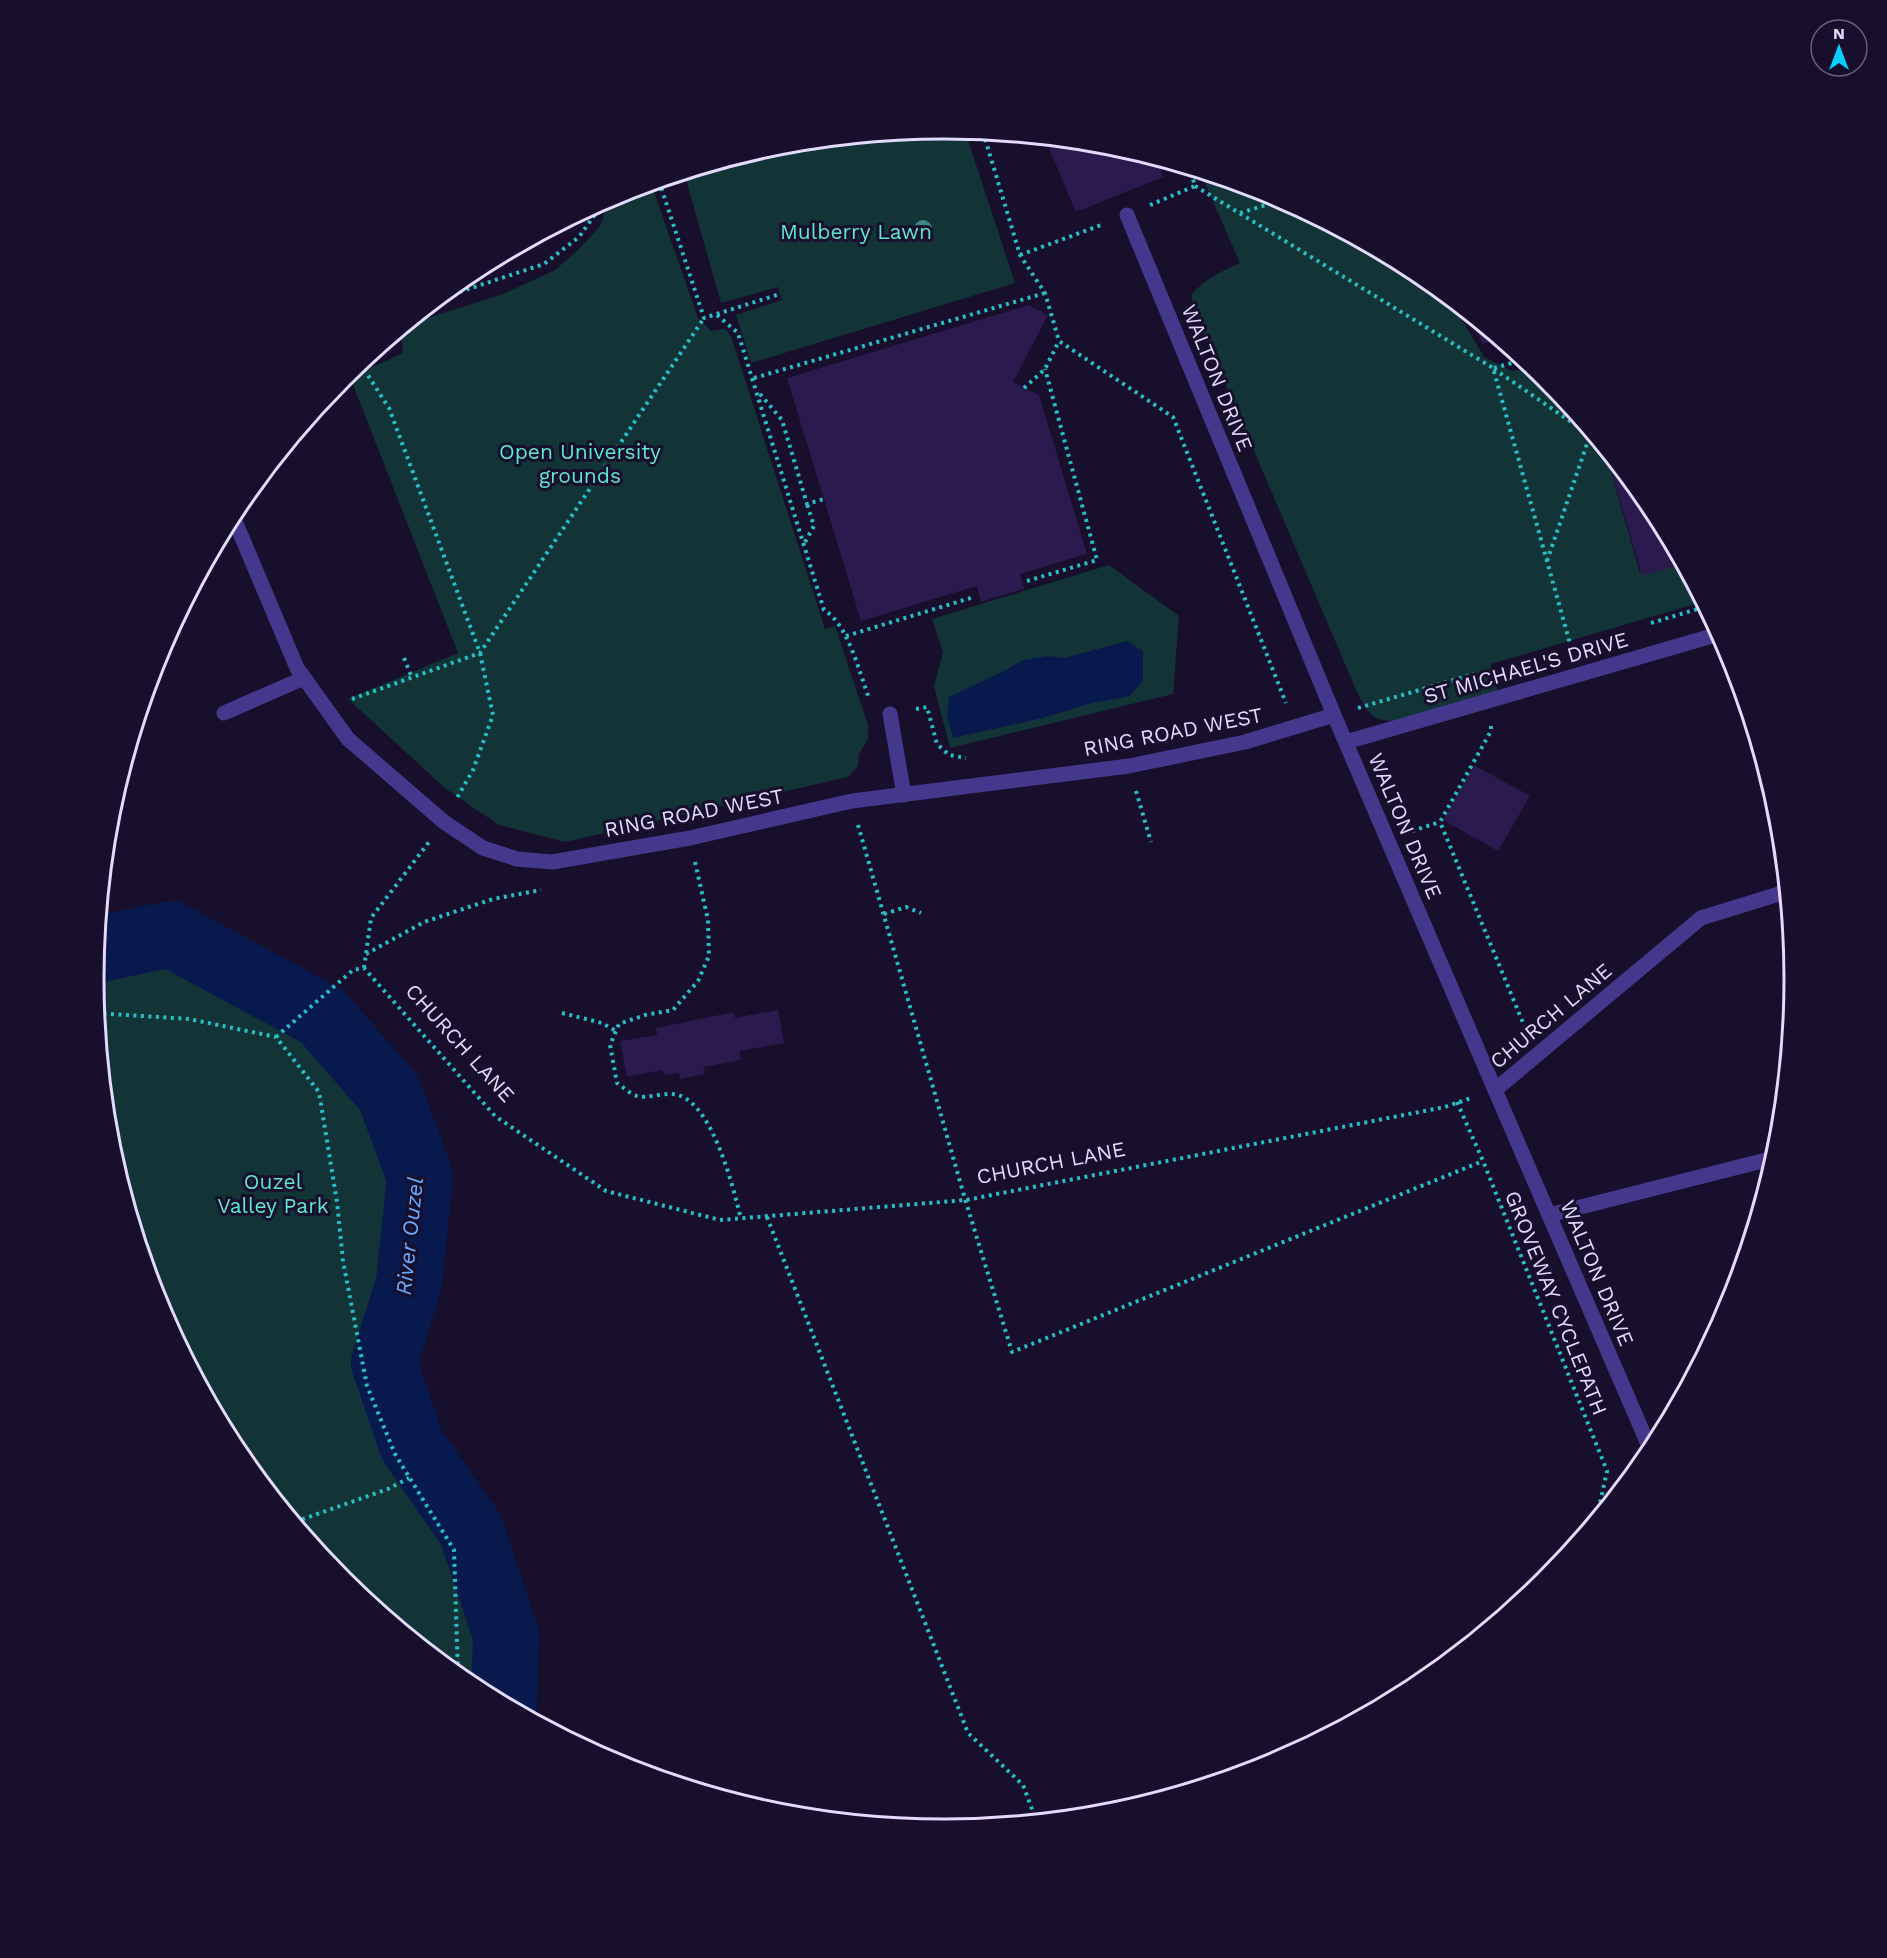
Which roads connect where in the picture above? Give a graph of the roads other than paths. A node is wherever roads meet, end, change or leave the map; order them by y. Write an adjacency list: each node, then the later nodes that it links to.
1 (1127, 215): 7 (street, WALTON DRIVE)
2 (237, 525): 4 (street, RING ROAD WEST)
3 (1710, 637): 8 (street, ST MICHAEL'S DRIVE)
4 (304, 678): 5 (street); 9 (street, RING ROAD WEST)
5 (224, 713)
6 (890, 714): 9 (street)
7 (1334, 715): 8 (street, WALTON DRIVE); 9 (street, RING ROAD WEST)
8 (1346, 742): 11 (street, WALTON DRIVE)
9 (904, 795)
10 (1779, 894): 11 (street, CHURCH LANE)
11 (1495, 1090): 13 (street, WALTON DRIVE)
12 (1763, 1161): 13 (street)
13 (1549, 1215): 14 (street, WALTON DRIVE)
14 (1646, 1439)

